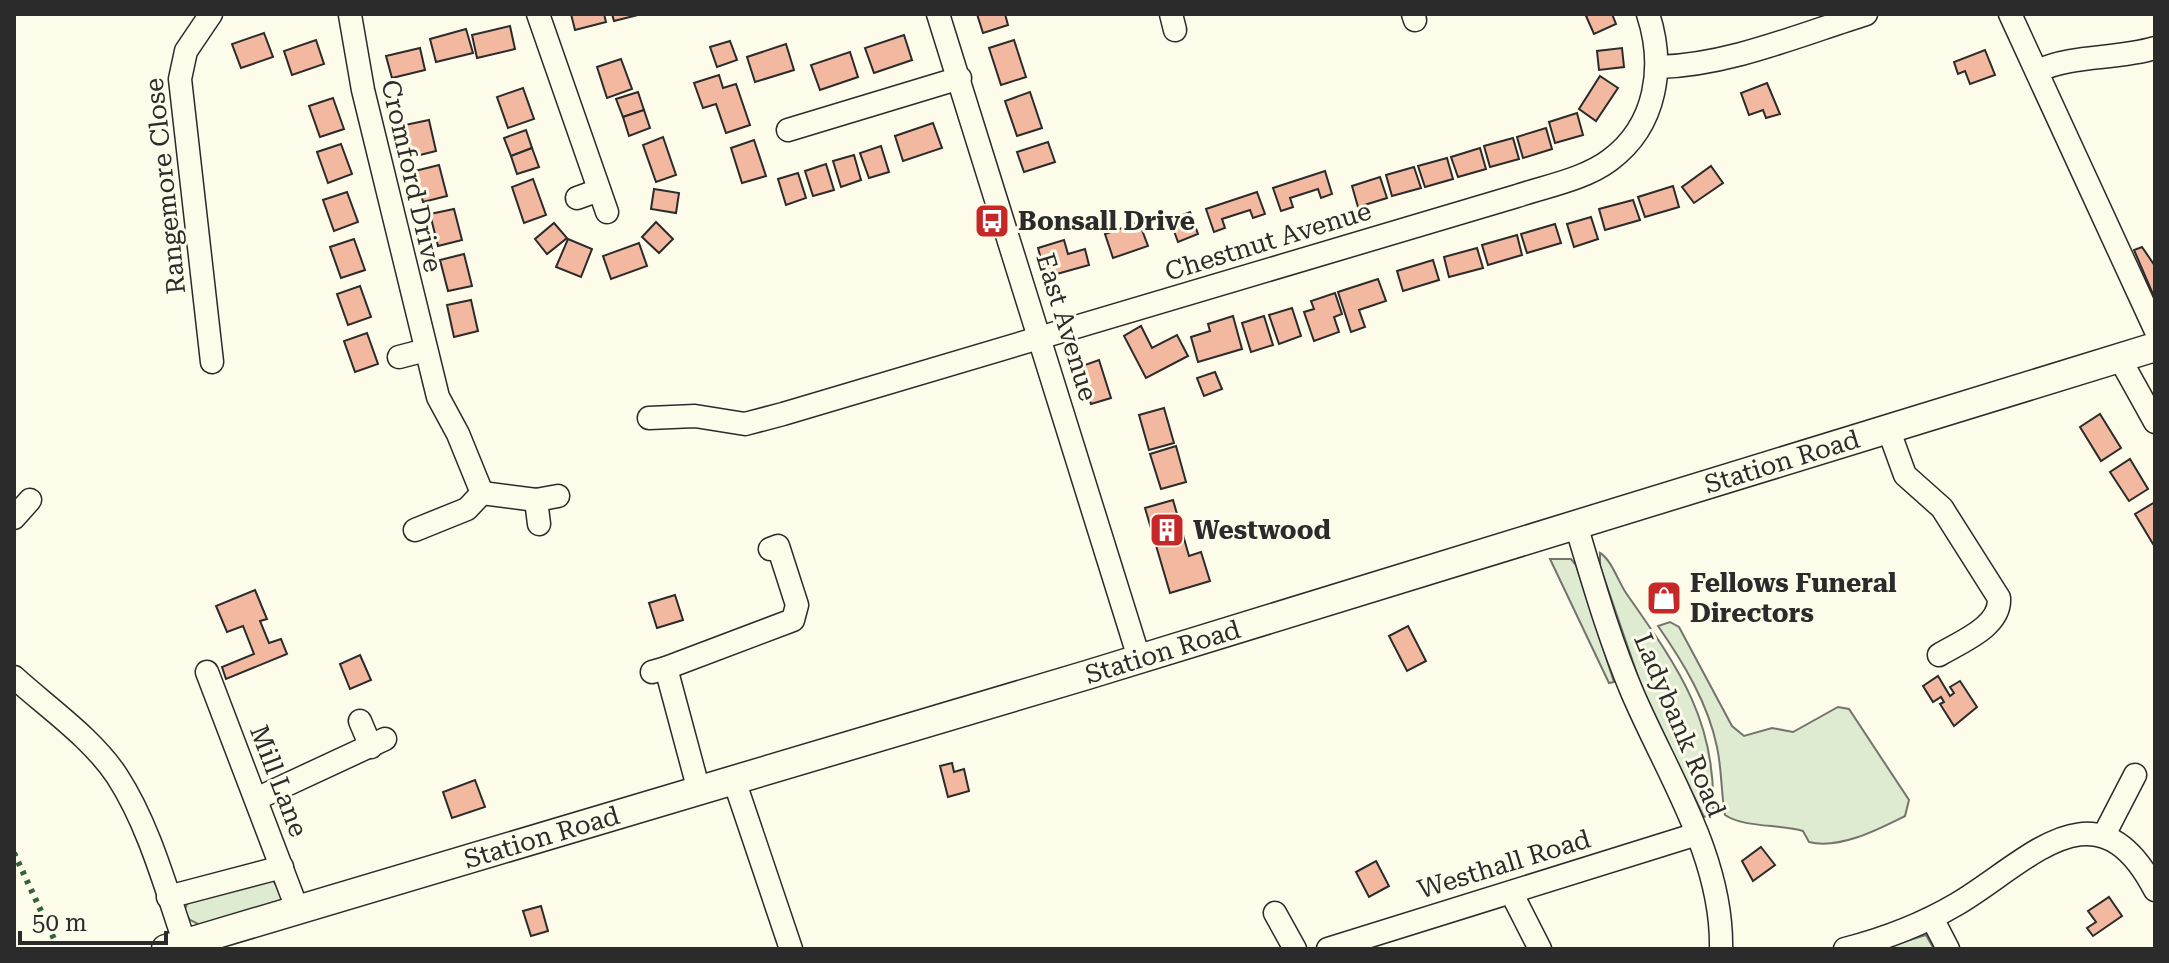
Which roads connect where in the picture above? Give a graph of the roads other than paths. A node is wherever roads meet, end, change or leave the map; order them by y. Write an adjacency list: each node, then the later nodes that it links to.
1 (211, 14): 24 (street, Rangemore Close)
2 (343, 14): 9 (street)
3 (357, 14): 9 (street)
4 (538, 14): 15 (street)
5 (938, 14): 13 (street, East Avenue)
6 (1648, 14): 11 (street, Chestnut Avenue)
7 (1866, 14): 11 (street)
8 (2010, 14): 12 (street)
9 (350, 15): 21 (street, Cromford Drive)
10 (2155, 48): 12 (street)
11 (1658, 67): 19 (street, Chestnut Avenue)
12 (2037, 71): 18 (street)
13 (960, 78): 14 (street); 19 (street, East Avenue)
14 (788, 130)
15 (599, 190): 16 (street); 17 (street)
16 (577, 198)
17 (607, 212)
18 (2155, 329)
19 (1041, 338): 25 (street, Chestnut Avenue); 36 (street, East Avenue)
20 (2155, 347): 23 (main road, Station Road)
21 (426, 350): 22 (street); 28 (street, Cromford Drive)
22 (399, 357)
23 (2120, 359): 26 (street); 27 (main road, Station Road)
24 (212, 362)
25 (649, 418)
26 (2155, 422)
27 (1889, 431): 32 (main road, Station Road); 35 (street)
28 (482, 493): 31 (street); 33 (street)
29 (30, 500): 30 (street)
30 (19, 524)
31 (539, 524)
32 (1576, 525): 36 (main road, Station Road); 44 (street, Ladybank Road)
33 (415, 530)
34 (770, 549): 42 (street)
35 (1939, 655)
36 (1139, 658): 41 (main road, Station Road)
37 (207, 672): 43 (street, Mill Lane)
38 (14, 677): 49 (street)
39 (360, 721): 43 (street)
40 (2135, 775): 45 (street)
41 (734, 780): 42 (main road, Station Road); 54 (street)
42 (699, 791): 50 (main road, Station Road)
43 (256, 799): 46 (street, Mill Lane)
44 (1697, 834): 48 (street, Westhall Road); 58 (street, Ladybank Road)
45 (2104, 835): 47 (street); 52 (street)
46 (282, 867): 49 (street); 50 (street, Mill Lane)
47 (2155, 890)
48 (1512, 894): 56 (street, Westhall Road); 57 (street)
49 (168, 897): 53 (street)
50 (298, 911): 53 (main road, Station Road)
51 (1275, 913): 55 (street)
52 (1932, 918): 59 (street); 60 (street)
53 (176, 946)
54 (791, 949)
55 (1295, 949)
56 (1328, 949)
57 (1540, 949)
58 (1721, 949)
59 (1845, 949)
60 (1948, 949)

